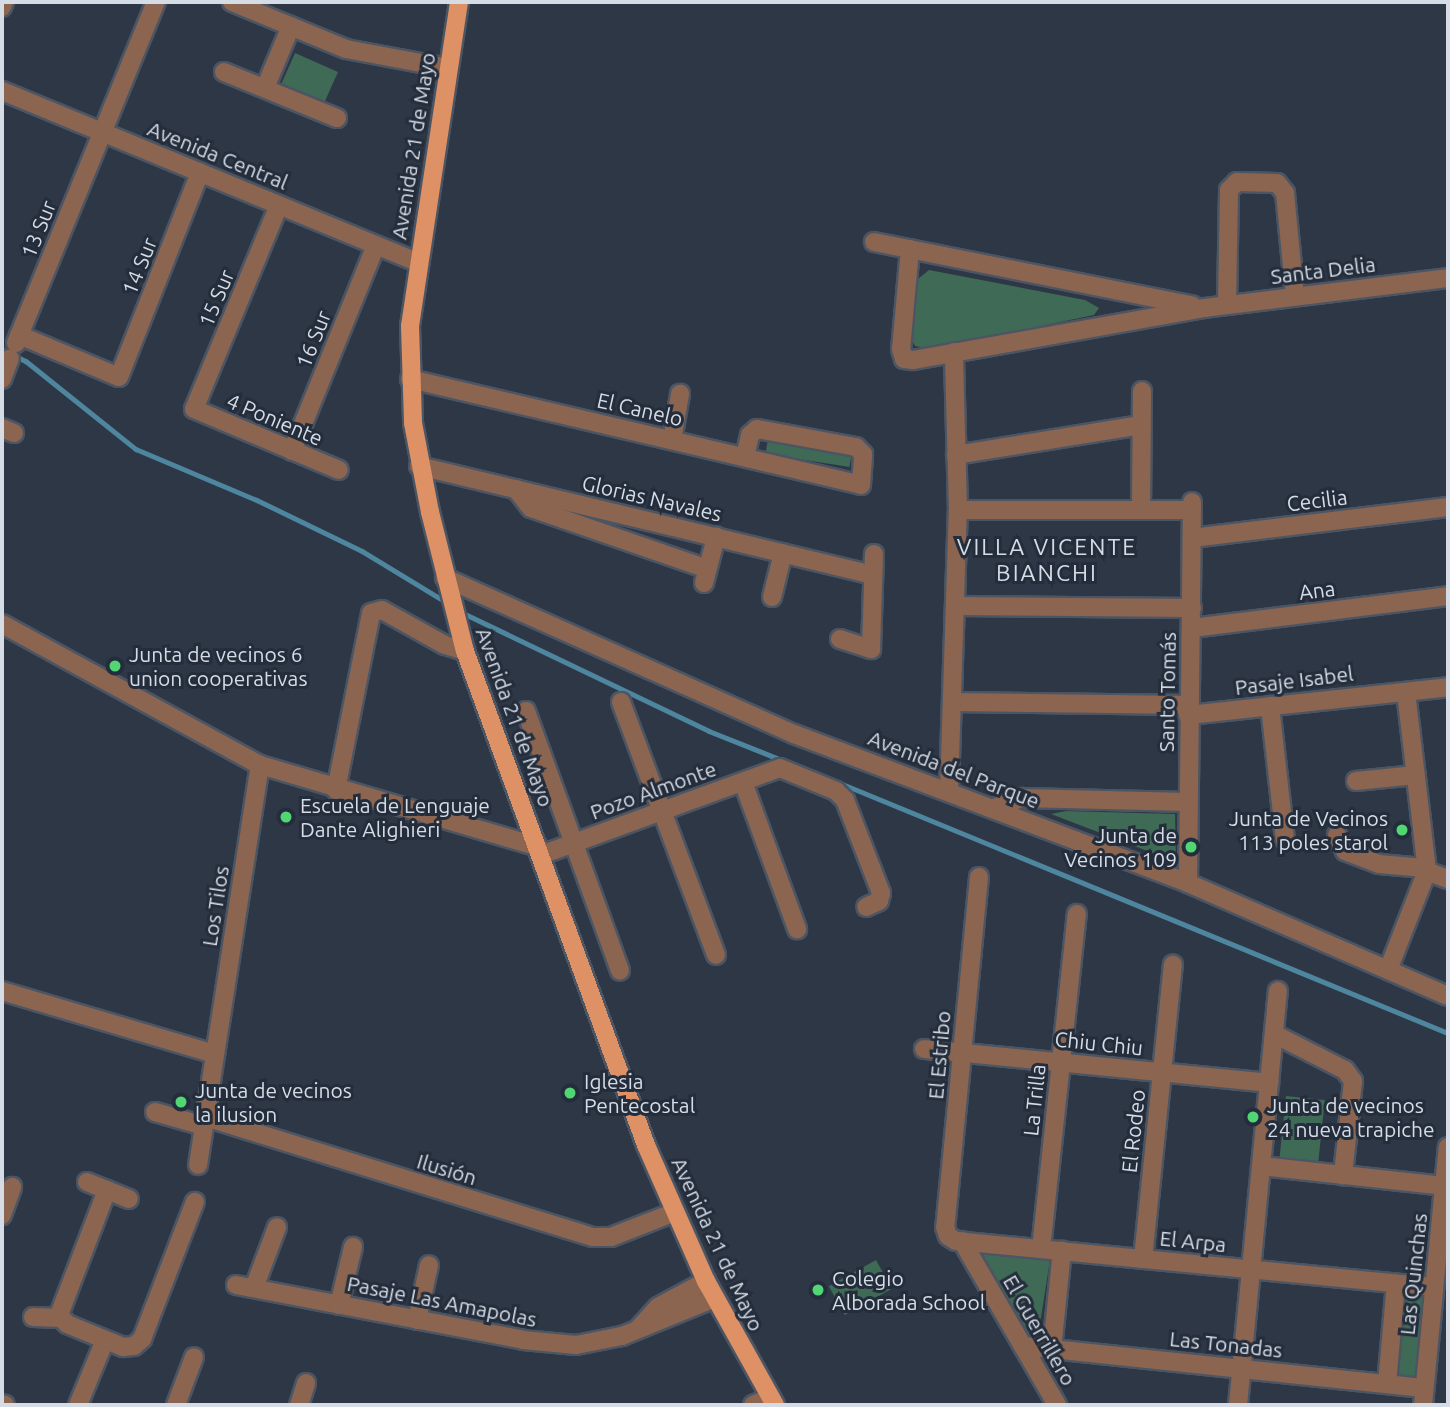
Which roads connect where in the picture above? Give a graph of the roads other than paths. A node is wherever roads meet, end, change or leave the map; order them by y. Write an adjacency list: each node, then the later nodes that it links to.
1 (4, 2): 5 (street)
2 (156, 2): 12 (street, 13 Sur)
3 (232, 2): 6 (street)
4 (459, 2): 7 (main road, Avenida 21 de Mayo)
5 (2, 7)
6 (291, 26): 7 (street); 9 (street)
7 (449, 68): 18 (main road, Avenida 21 de Mayo)
8 (224, 72): 9 (street)
9 (265, 88): 11 (street)
10 (2, 91): 12 (street, Avenida Central)
11 (337, 118)
12 (102, 132): 13 (street, Avenida Central); 25 (street, 13 Sur)
13 (201, 172): 14 (street, Avenida Central); 25 (street, 14 Sur)
14 (279, 205): 16 (street, Avenida Central); 31 (street, 15 Sur)
15 (874, 242): 17 (street)
16 (376, 244): 18 (street, Avenida Central); 34 (street, 16 Sur)
17 (910, 249): 20 (street); 26 (street, Santa Delia)
18 (417, 262): 28 (main road, Avenida 21 de Mayo)
19 (1448, 278): 21 (street, Santa Delia)
20 (1112, 290): 23 (street); 24 (street)
21 (1295, 297): 22 (street, Santa Delia); 22 (street)
22 (1227, 305): 23 (street, Santa Delia)
23 (1204, 308): 24 (street, Santa Delia)
24 (1112, 324): 26 (street, Santa Delia)
25 (15, 346): 27 (street, 13 Sur)
26 (954, 352): 35 (street)
27 (2, 379)
28 (410, 379): 33 (street, El Canelo); 37 (main road, Avenida 21 de Mayo)
29 (1142, 391): 32 (street)
30 (680, 394): 33 (street)
31 (194, 409): 34 (street, 4 Poniente)
32 (1142, 425): 35 (street); 42 (street)
33 (672, 440): 36 (street, El Canelo)
34 (292, 451): 38 (street, 4 Poniente)
35 (956, 455): 41 (street)
36 (745, 457): 36 (street, El Canelo)
37 (419, 466): 39 (street, Glorias Navales); 48 (main road, Avenida 21 de Mayo)
38 (338, 470)
39 (516, 489): 43 (street, Glorias Navales); 43 (street)
40 (1448, 507): 44 (street, Cecilia)
41 (958, 510): 42 (street); 51 (street)
42 (1141, 510): 44 (street, Santo Tomás)
43 (716, 537): 45 (street, Glorias Navales)
44 (1192, 538): 52 (street, Santo Tomás)
45 (783, 553): 47 (street, Glorias Navales); 50 (street)
46 (874, 554): 47 (street)
47 (873, 575): 55 (street)
48 (447, 587): 56 (main road, Avenida 21 de Mayo); 69 (street, Avenida del Parque)
49 (1448, 596): 54 (street, Ana)
50 (772, 597)
51 (954, 606): 52 (street); 60 (street)
52 (1192, 608): 54 (street, Santo Tomás)
53 (2, 624): 64 (street)
54 (1192, 628): 62 (street, Santo Tomás)
55 (840, 639)
56 (464, 651): 68 (street); 76 (main road, Avenida 21 de Mayo)
57 (1448, 687): 58 (street, Pasaje Isabel)
58 (1406, 692): 61 (street, Pasaje Isabel); 65 (street)
59 (621, 702): 72 (street)
60 (952, 702): 62 (street, Pasaje Isabel); 69 (street)
61 (1270, 706): 62 (street, Pasaje Isabel); 74 (street)
62 (1189, 710): 70 (street, Santo Tomás)
63 (526, 711): 75 (street, Avenida 21 de Mayo)
64 (260, 765): 68 (street); 94 (street, Los Tilos)
65 (1416, 775): 66 (street); 77 (street)
66 (1356, 781)
67 (743, 782): 72 (street, Pozo Almonte); 81 (street, Pozo Almonte); 83 (street)
68 (336, 790): 76 (street)
69 (949, 791): 71 (street, Avenida del Parque)
70 (1188, 802): 71 (street); 80 (street, Santo Tomás)
71 (994, 808): 80 (street, Avenida del Parque)
72 (663, 811): 75 (street, Pozo Almonte); 84 (street)
73 (1337, 835): 77 (street)
74 (1285, 839)
75 (575, 843): 76 (street, Pozo Almonte); 87 (street, Avenida 21 de Mayo)
76 (539, 851): 110 (main road, Avenida 21 de Mayo)
77 (1427, 870): 79 (street); 86 (street)
78 (979, 877): 93 (street, El Estribo)
79 (1448, 879)
80 (1188, 883): 86 (street, Avenida del Parque)
81 (866, 907)
82 (1077, 914): 95 (street, La Trilla)
83 (797, 929)
84 (716, 956)
85 (1173, 965): 96 (street, El Rodeo)
86 (1388, 970): 90 (street, Avenida del Parque)
87 (621, 971)
88 (2, 991): 94 (street)
89 (1278, 991): 91 (street)
90 (1448, 996)
91 (1274, 1034): 97 (street); 103 (street)
92 (924, 1049): 93 (street, Chiu Chiu)
93 (962, 1053): 95 (street, Chiu Chiu); 113 (street, El Estribo)
94 (215, 1054): 99 (street, Los Tilos)
95 (1061, 1063): 96 (street, Chiu Chiu); 115 (street, La Trilla)
96 (1162, 1072): 97 (street, Chiu Chiu); 117 (street, El Rodeo)
97 (1269, 1083): 102 (street)
98 (155, 1112): 99 (street, Ilusión)
99 (204, 1121): 101 (street, Los Tilos); 110 (street, Ilusión)
100 (1448, 1147): 106 (street, Las Quinchas)
101 (198, 1165)
102 (1261, 1166): 103 (street); 119 (street)
103 (1343, 1175): 106 (street)
104 (87, 1182): 107 (street)
105 (12, 1186): 111 (street)
106 (1444, 1186): 122 (street, Las Quinchas)
107 (107, 1190): 108 (street); 126 (street)
108 (129, 1199)
109 (195, 1202): 129 (street)
110 (675, 1212): 120 (main road, Avenida 21 de Mayo)
111 (2, 1215)
112 (277, 1227): 124 (street, Pasaje Las Amapolas)
113 (955, 1239): 115 (street, El Arpa); 130 (street, El Guerrillero)
114 (353, 1247): 124 (street)
115 (1041, 1249): 116 (street, El Arpa)
116 (1062, 1251): 117 (street, El Arpa); 131 (street)
117 (1143, 1259): 119 (street, El Arpa)
118 (429, 1265): 127 (street)
119 (1251, 1269): 121 (street, El Arpa); 133 (street)
120 (706, 1281): 123 (main road, Avenida 21 de Mayo); 128 (street, Pasaje Las Amapolas)
121 (1396, 1283): 122 (street, El Arpa); 135 (street, Las Quinchas)
122 (1434, 1287): 136 (street, Las Quinchas)
123 (715, 1298): 128 (street, Pasaje Las Amapolas); 137 (main road, Avenida 21 de Mayo)
124 (339, 1305): 127 (street, Pasaje Las Amapolas)
125 (33, 1317): 126 (street)
126 (61, 1318): 129 (street)
127 (417, 1320): 128 (street, Pasaje Las Amapolas)
128 (639, 1328)
129 (105, 1340): 138 (street)
130 (1023, 1346): 131 (street, Las Tonadas); 142 (street, El Guerrillero)
131 (1052, 1349): 133 (street, Las Tonadas)
132 (194, 1357): 139 (street)
133 (1241, 1369): 135 (street, Las Tonadas); 143 (street)
134 (306, 1383): 140 (street)
135 (1387, 1384): 136 (street, Las Tonadas)
136 (1424, 1396)
137 (773, 1401): 141 (street)
138 (78, 1405)
139 (176, 1405)
140 (299, 1405)
141 (752, 1405)
142 (1057, 1405)
143 (1238, 1405)

